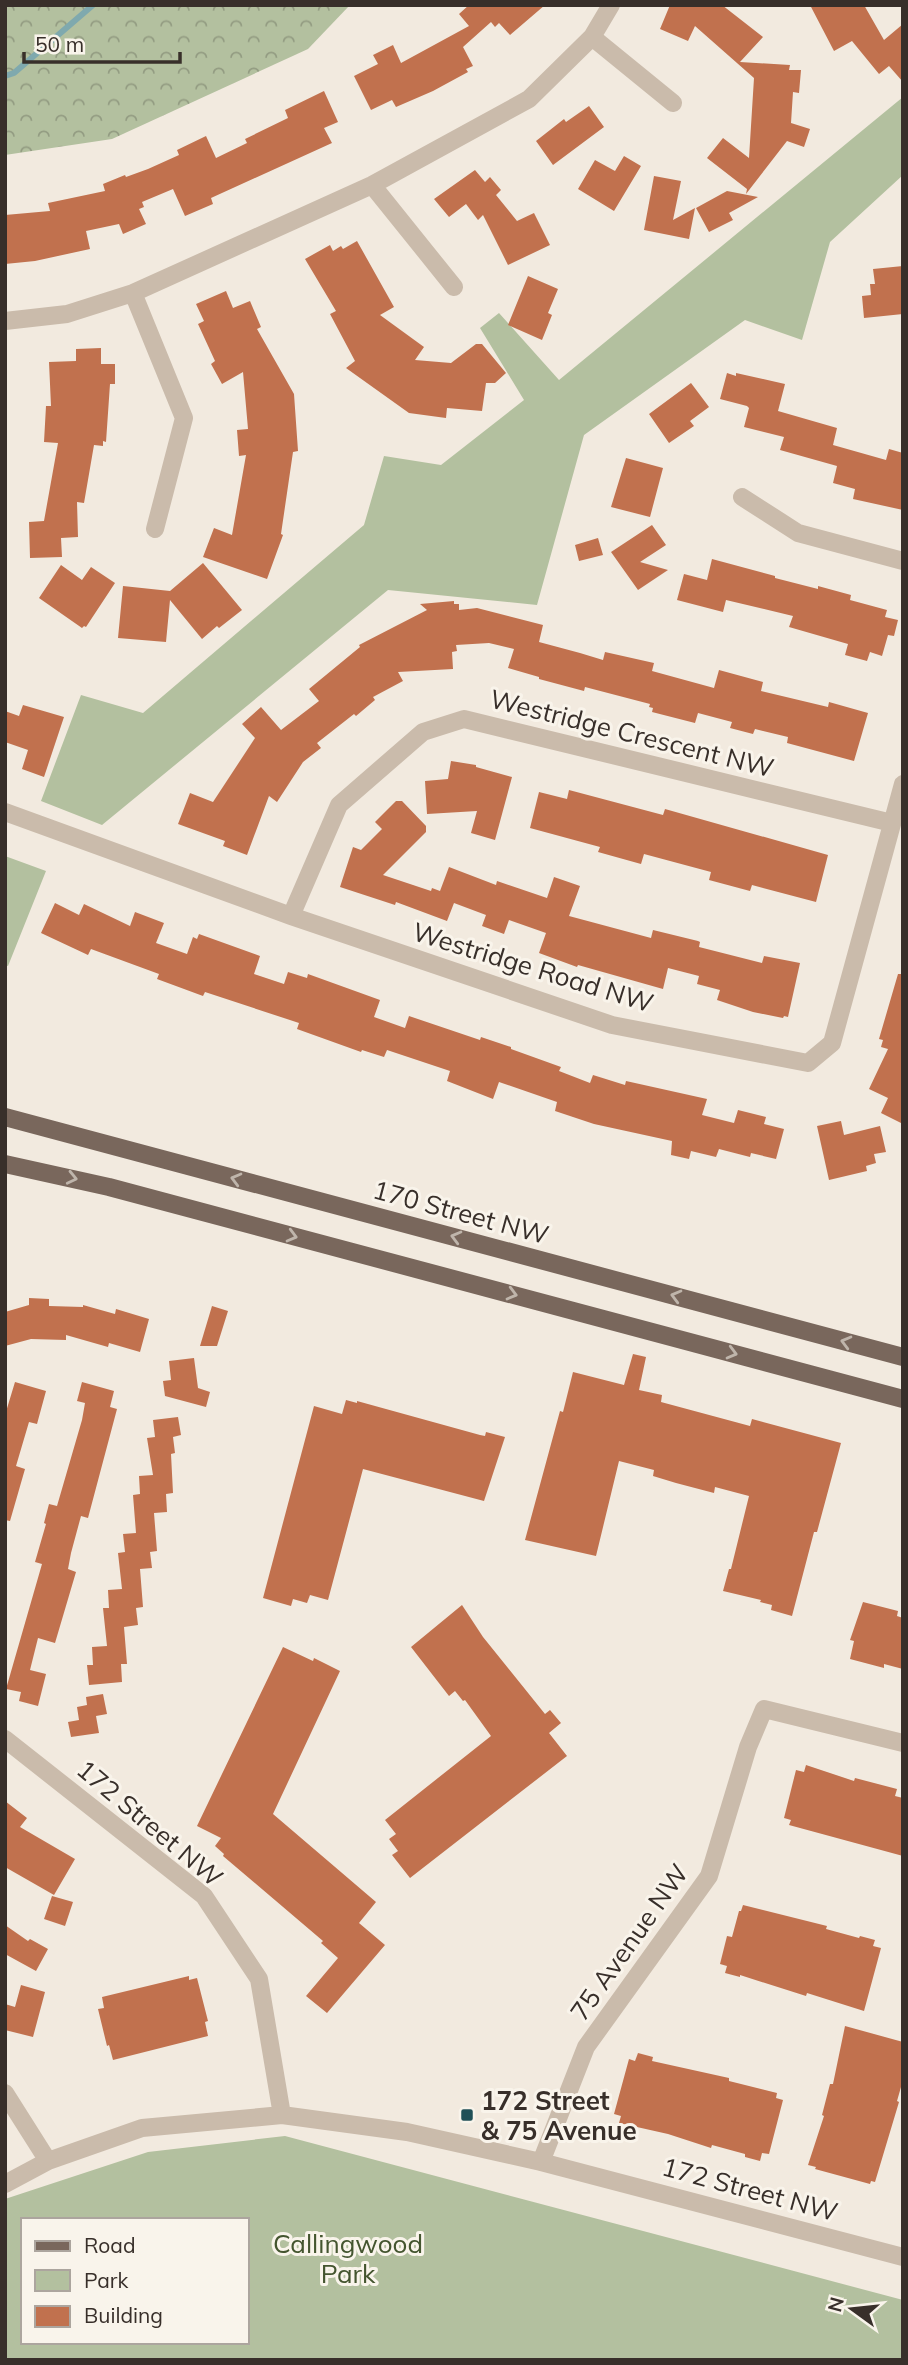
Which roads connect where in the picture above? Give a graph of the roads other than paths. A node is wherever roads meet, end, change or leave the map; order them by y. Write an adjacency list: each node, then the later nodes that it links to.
1 (611, 5): 2 (street)
2 (592, 37): 3 (street); 4 (street)
3 (673, 103)
4 (372, 185): 5 (street); 6 (street)
5 (454, 287)
6 (132, 293): 7 (street); 9 (street)
7 (5, 321)
8 (743, 497): 10 (street)
9 (155, 529)
10 (903, 561)
11 (903, 784): 13 (street, Westridge Road NW)
12 (5, 813): 14 (street, Westridge Road NW)
13 (892, 823): 14 (street, Westridge Crescent NW); 14 (street, Westridge Road NW)
14 (291, 916)
15 (5, 1117): 17 (main road, 170 Street NW, one-way to 15)
16 (5, 1164): 18 (main road, one-way to 18)
17 (903, 1357)
18 (903, 1399)
19 (5, 1740): 22 (street, 172 Street NW)
20 (903, 1743): 24 (street, 75 Avenue NW)
21 (5, 2093): 23 (street)
22 (282, 2115): 23 (street); 24 (street, 172 Street NW)
23 (48, 2161): 25 (street)
24 (541, 2162): 26 (street, 172 Street NW)
25 (5, 2184)
26 (903, 2257)

